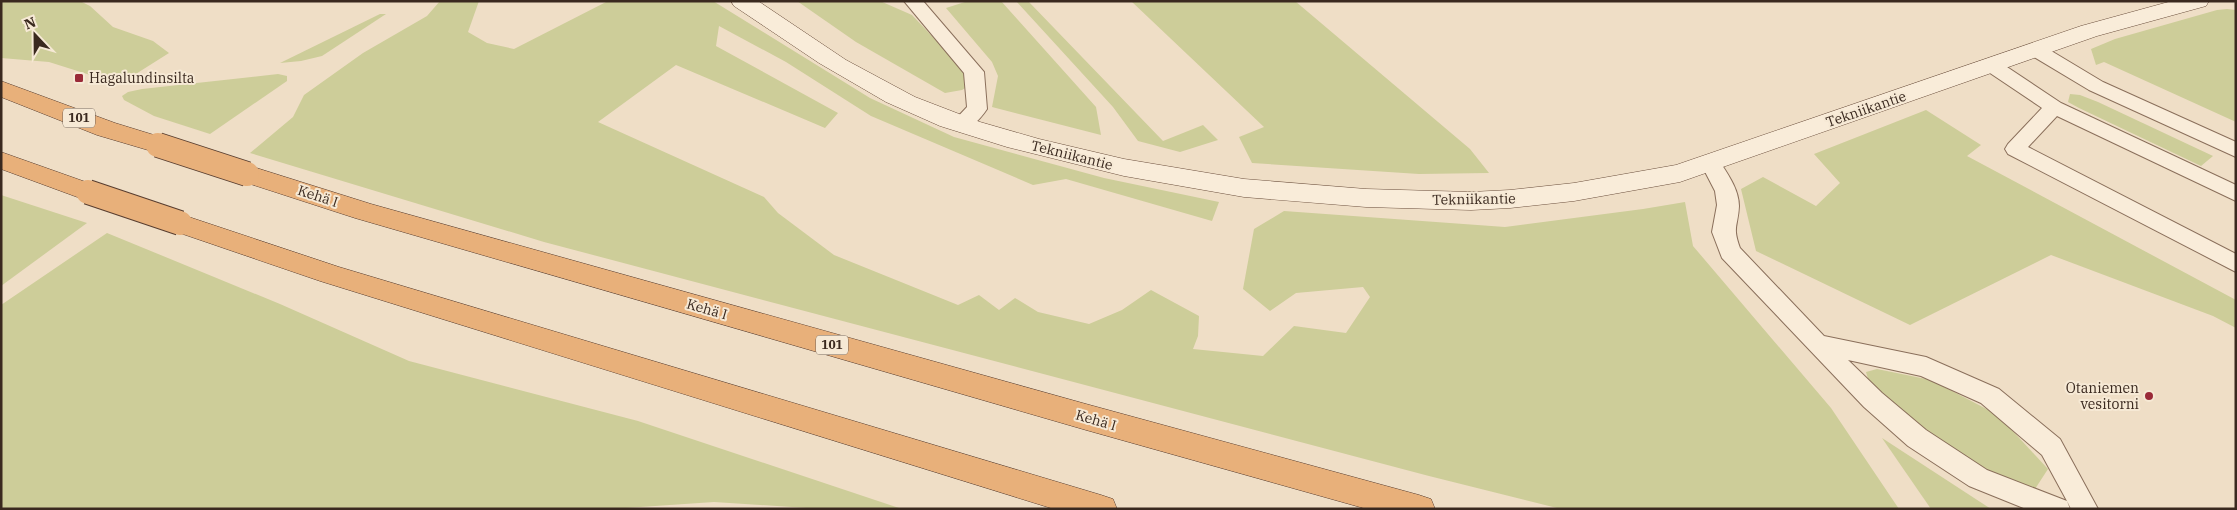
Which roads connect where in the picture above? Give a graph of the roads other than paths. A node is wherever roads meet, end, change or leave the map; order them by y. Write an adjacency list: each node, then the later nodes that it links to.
1 (912, 1): 8 (lane)
2 (2198, 1): 4 (main road, Tekniikantie)
3 (750, 4): 8 (main road, Tekniikantie)
4 (2036, 50): 5 (main road, Tekniikantie); 9 (lane)
5 (1991, 65): 7 (lane); 11 (main road, Tekniikantie)
6 (1, 88): 16 (highway, Kehä I / 101, bridge)
7 (2054, 107): 12 (lane); 13 (lane)
8 (961, 124): 11 (main road, Tekniikantie)
9 (2236, 150)
10 (1, 160): 15 (highway, bridge)
11 (1711, 164): 14 (lane)
12 (2236, 194)
13 (2236, 264)
14 (1817, 344): 17 (lane); 18 (lane)
15 (1101, 509)
16 (1419, 509)
17 (2057, 509)
18 (2085, 509)

